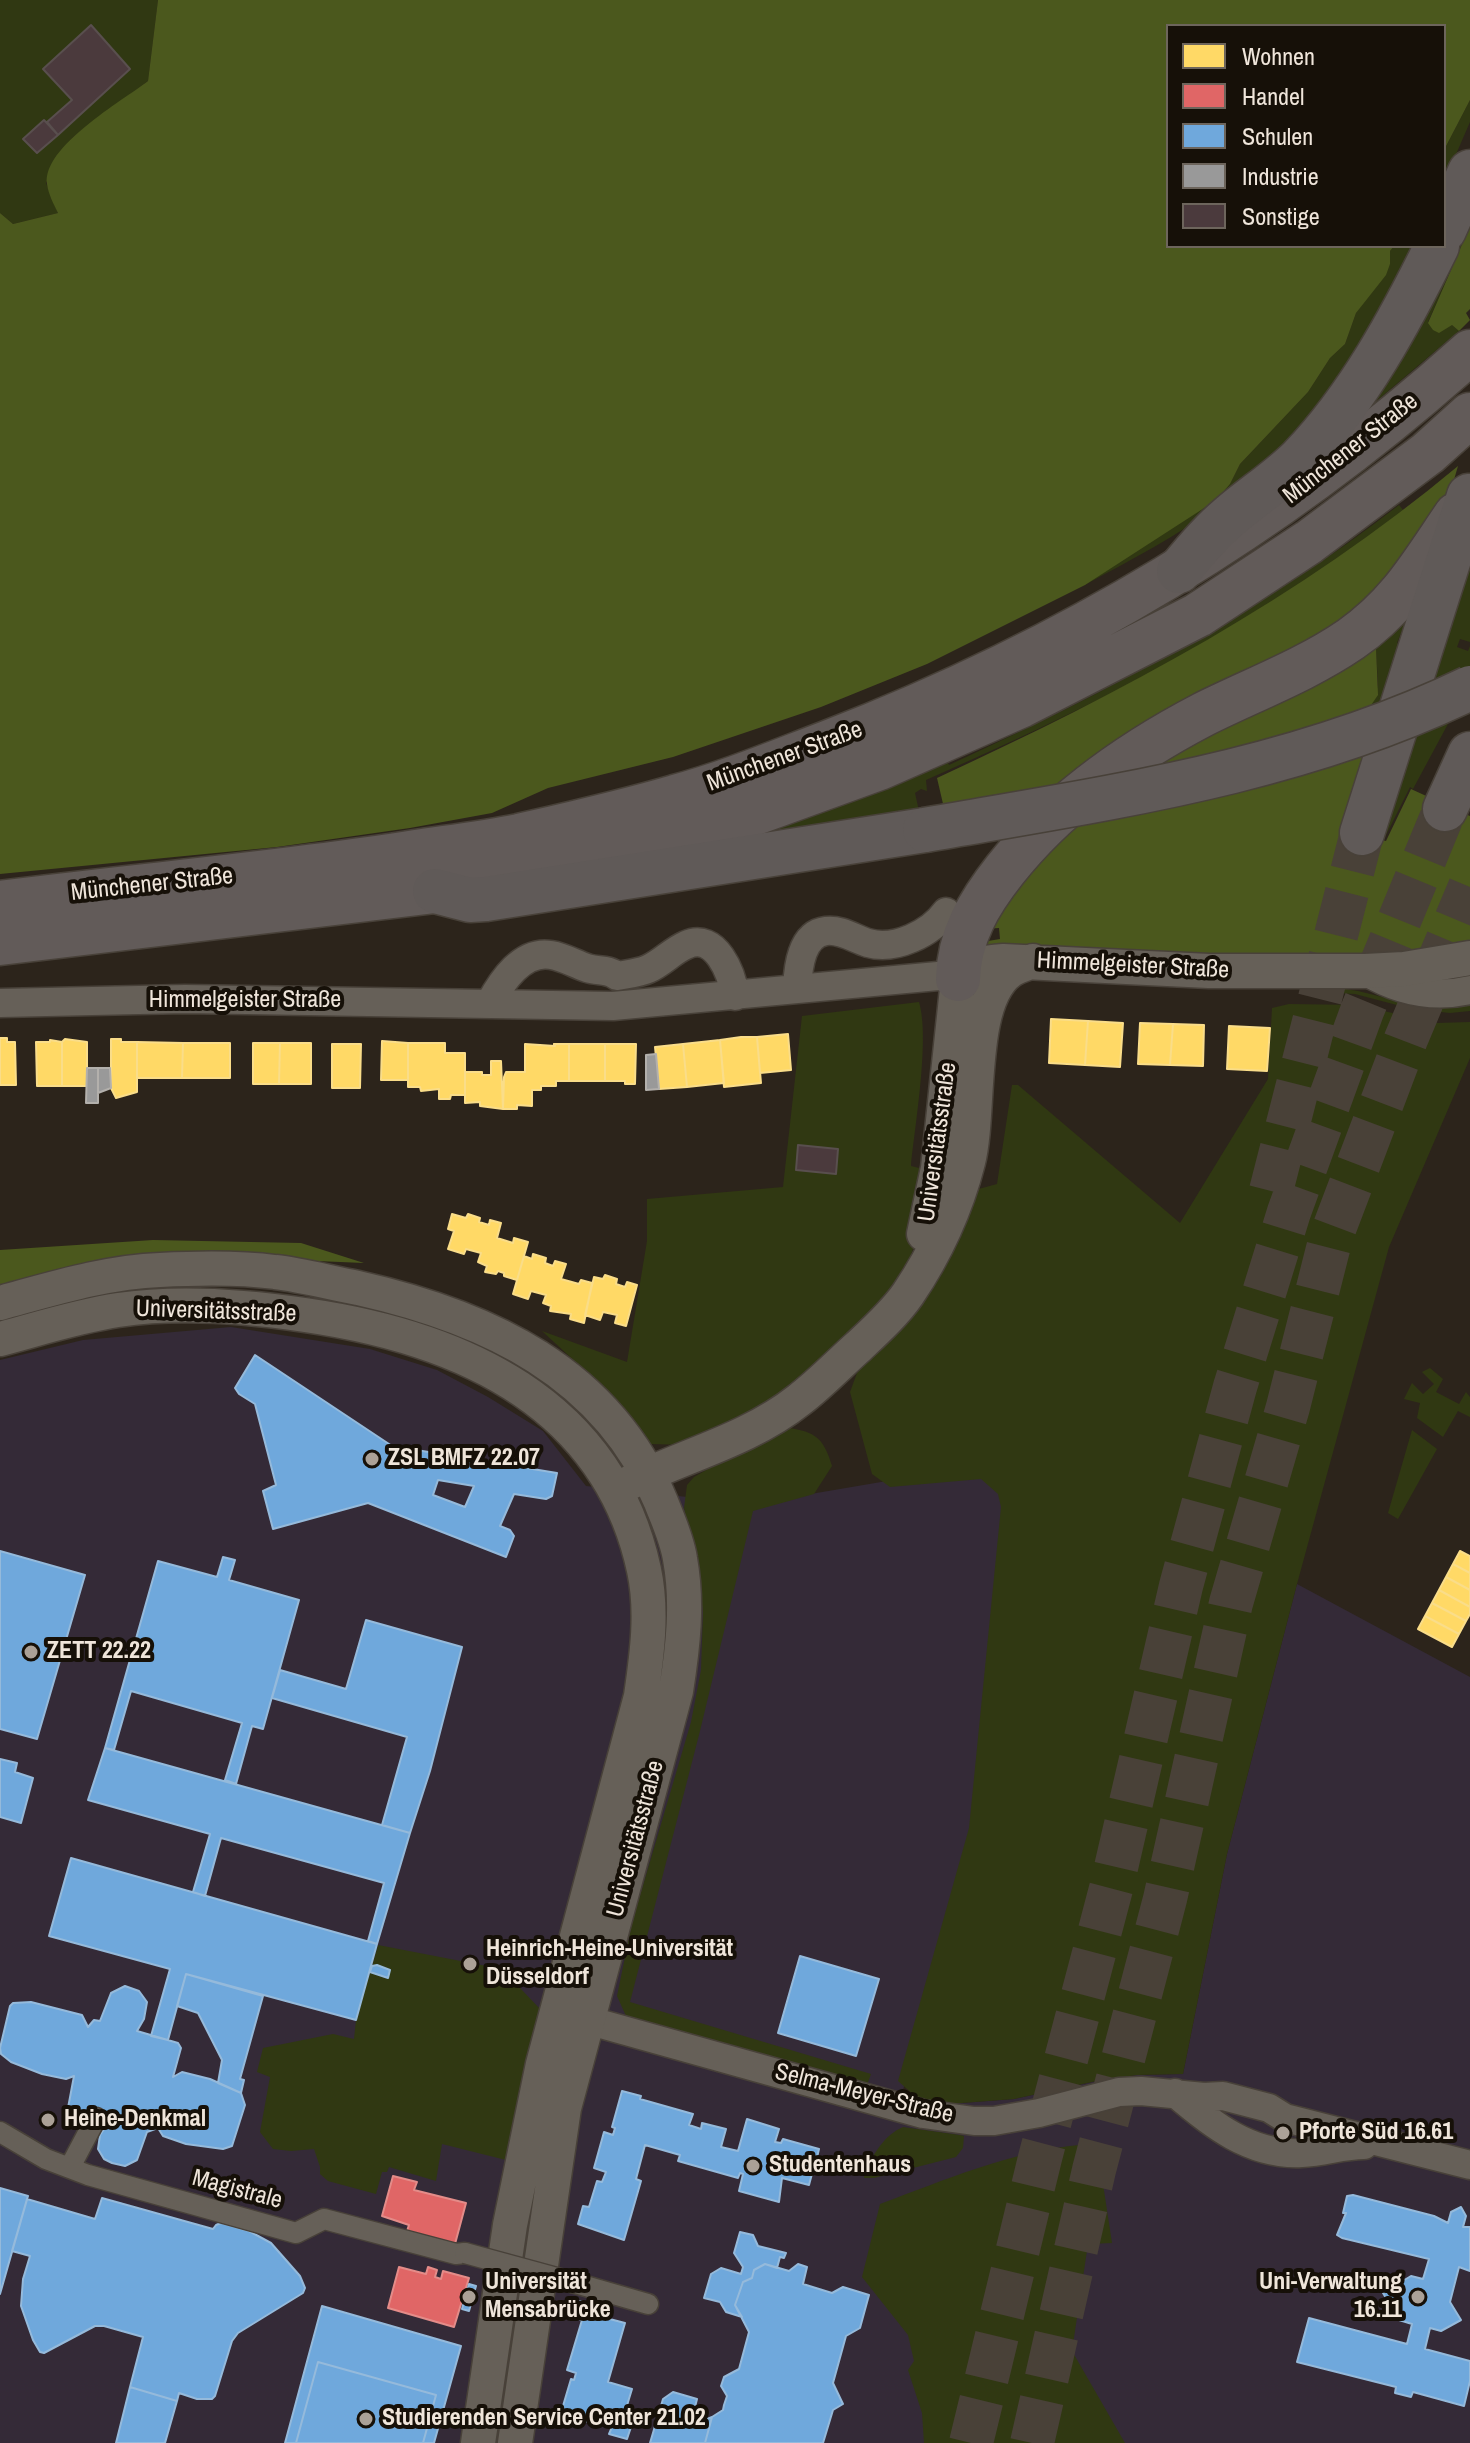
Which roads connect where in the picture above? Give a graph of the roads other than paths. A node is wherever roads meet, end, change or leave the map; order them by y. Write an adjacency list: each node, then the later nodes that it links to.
1 (1470, 172): 2 (highway)
2 (1446, 226)
3 (1436, 248): 7 (highway)
4 (1464, 358): 7 (highway, Münchener Straße)
5 (1470, 415): 12 (highway, Münchener Straße)
6 (1470, 495): 11 (highway); 20 (highway)
7 (1179, 571): 13 (highway, Münchener Straße)
8 (1470, 688): 12 (highway, bridge)
9 (1470, 754): 10 (highway)
10 (1445, 809)
11 (1362, 833)
12 (435, 891): 15 (highway, Münchener Straße)
13 (0, 903)
14 (946, 912): 21 (street)
15 (0, 943)
16 (1470, 958): 18 (street)
17 (1033, 961): 18 (street, Himmelgeister Straße); 20 (street, Himmelgeister Straße); 28 (street, Universitätsstraße)
18 (1365, 971): 22 (street, Himmelgeister Straße)
19 (604, 973): 23 (street); 25 (street); 26 (street); 27 (street)
20 (958, 979): 21 (street, Himmelgeister Straße); 28 (street); 30 (street, Universitätsstraße)
21 (797, 988): 23 (street, Himmelgeister Straße)
22 (1470, 990)
23 (735, 996): 27 (street, Himmelgeister Straße)
24 (0, 1003): 25 (street, Himmelgeister Straße)
25 (490, 1003): 26 (street, Himmelgeister Straße)
26 (571, 1005): 27 (street, Himmelgeister Straße)
27 (613, 1006)
28 (984, 1016): 30 (street, Universitätsstraße)
29 (0, 1303): 32 (street, Universitätsstraße)
30 (869, 1336): 32 (street, Universitätsstraße)
31 (0, 1339): 33 (street, Universitätsstraße)
32 (649, 1474): 33 (street, Universitätsstraße); 34 (street, Universitätsstraße)
33 (616, 1490): 34 (street, Universitätsstraße)
34 (647, 1739): 35 (street, Universitätsstraße)
35 (572, 2016): 36 (street, Selma-Meyer-Straße); 43 (street, Universitätsstraße); 44 (street, Universitätsstraße)
36 (1175, 2093): 39 (street, Selma-Meyer-Straße); 39 (street, Selma-Meyer-Straße)
37 (96, 2118): 41 (street)
38 (0, 2132): 41 (street, Magistrale)
39 (1382, 2144): 40 (street, Selma-Meyer-Straße)
40 (1470, 2165)
41 (60, 2168): 42 (street, Magistrale, bridge)
42 (648, 2304)
43 (478, 2443)
44 (515, 2443)

